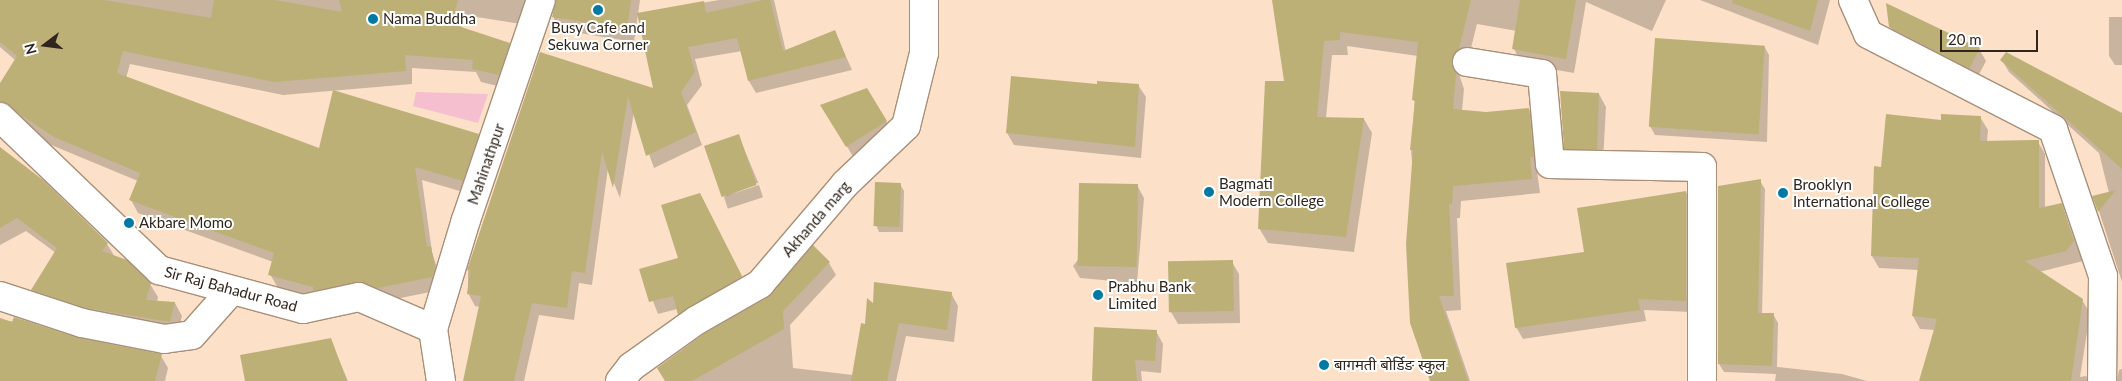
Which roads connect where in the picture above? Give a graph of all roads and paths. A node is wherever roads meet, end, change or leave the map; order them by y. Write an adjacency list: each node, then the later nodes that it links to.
1 (541, 0): 8 (street, Mahinathpur)
2 (924, 0): 10 (street, Akhanda marg)
3 (1853, 0): 12 (street)
4 (1467, 62): 11 (street)
5 (0, 117): 6 (street, Sir Raj Bahadur Road)
6 (231, 291): 7 (street); 8 (street, Sir Raj Bahadur Road)
7 (0, 296)
8 (433, 329): 9 (street)
9 (441, 381)
10 (620, 381)
11 (1702, 381)
12 (2102, 381)

